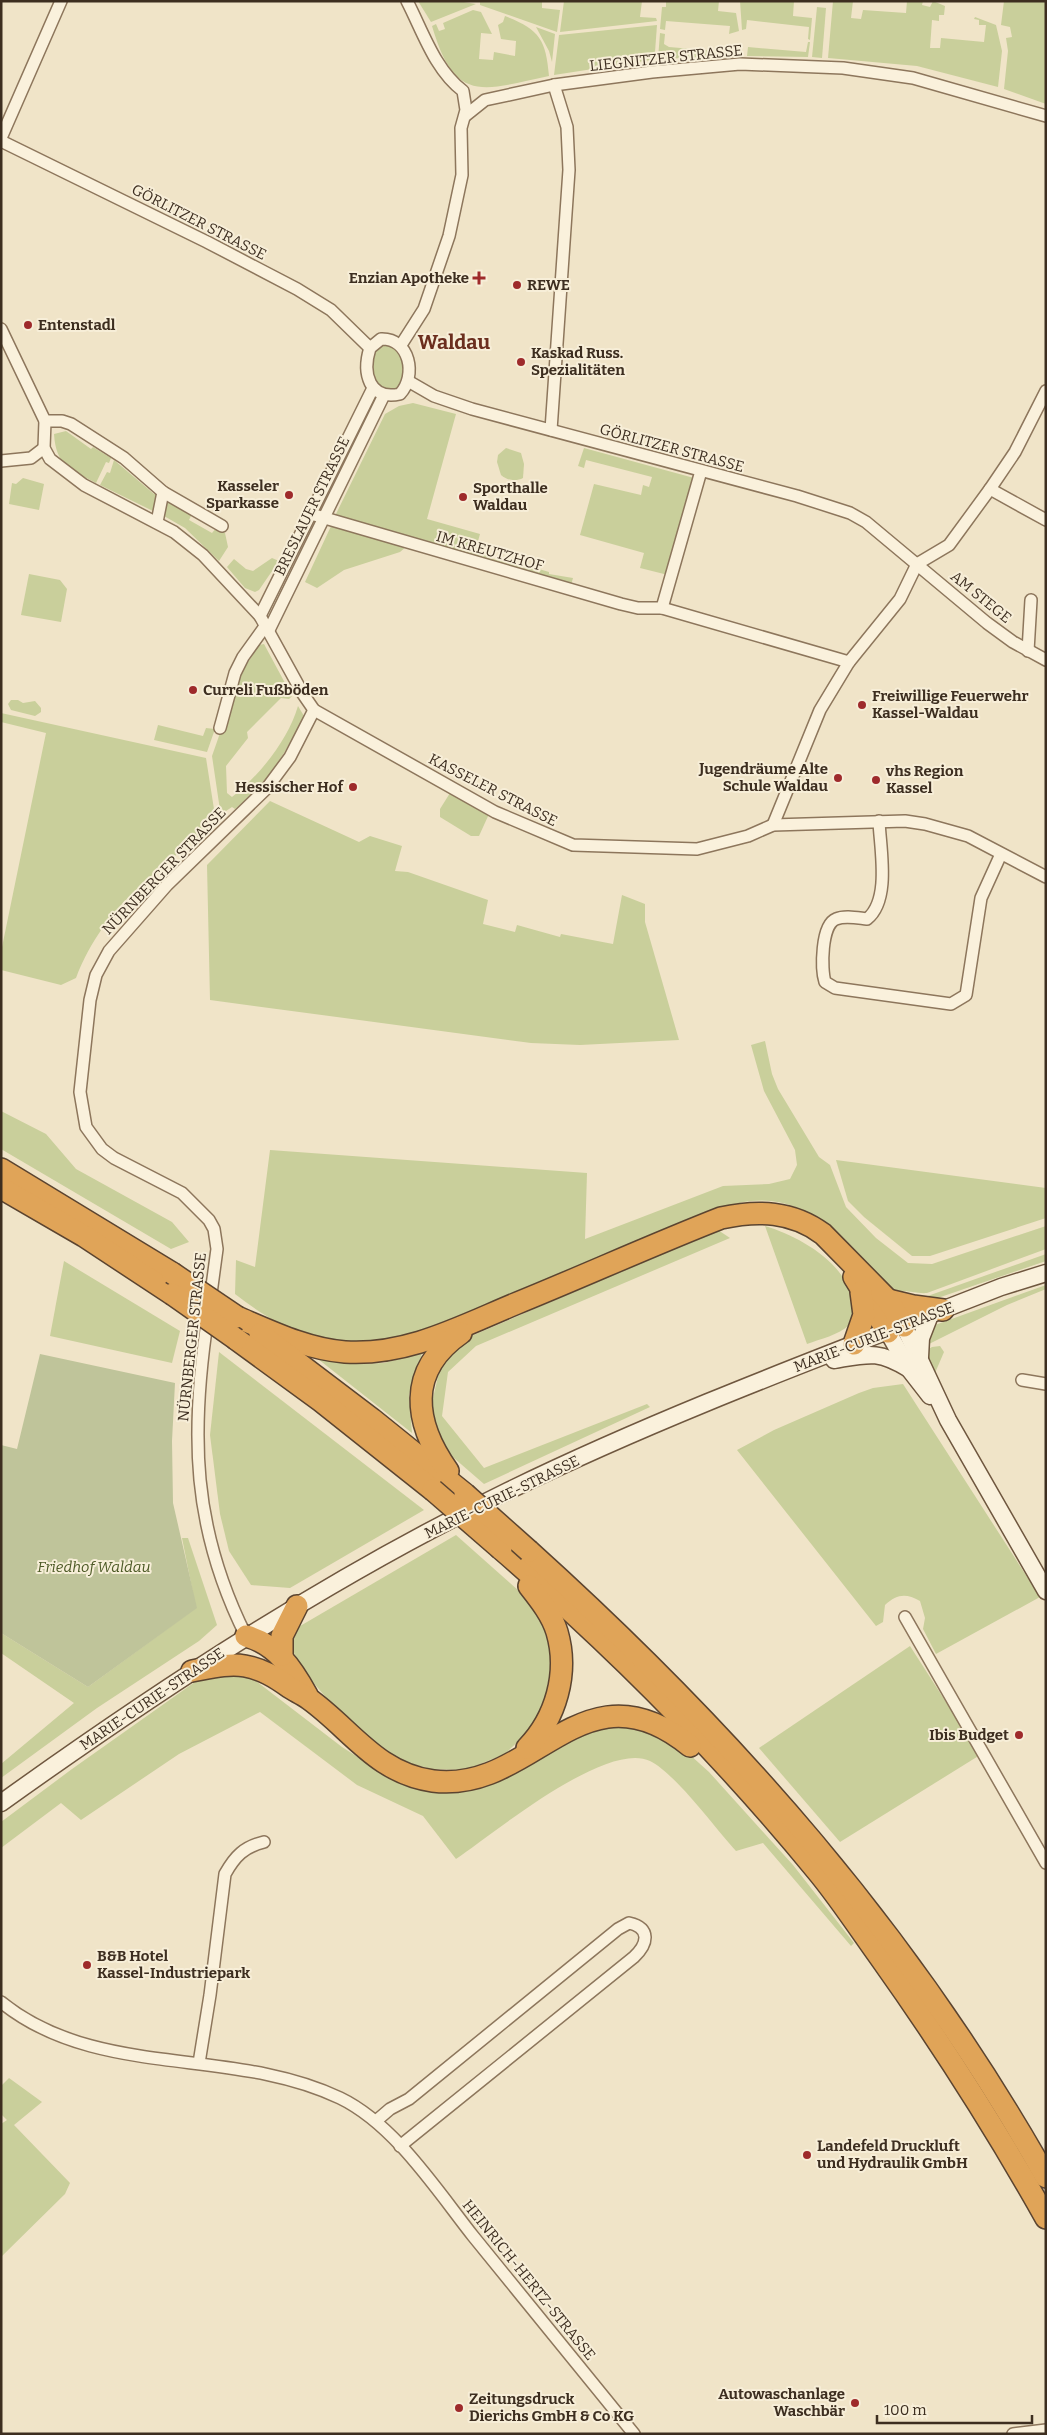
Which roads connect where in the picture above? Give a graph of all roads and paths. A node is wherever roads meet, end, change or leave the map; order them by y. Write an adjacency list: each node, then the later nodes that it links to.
1 (61, 1): 8 (street)
2 (407, 1): 4 (street)
3 (554, 85): 5 (street, LIEGNITZER STRASSE); 7 (street, LIEGNITZER STRASSE); 17 (street)
4 (462, 91): 5 (street); 6 (street)
5 (485, 100): 6 (street, LIEGNITZER STRASSE)
6 (465, 116): 10 (street)
7 (1046, 116)
8 (1, 139): 11 (street, GÖRLITZER STRASSE)
9 (1, 329): 16 (street)
10 (401, 345): 11 (street); 12 (street)
11 (370, 348): 13 (street)
12 (408, 381): 15 (street); 17 (street, GÖRLITZER STRASSE)
13 (373, 388): 15 (street); 23 (street, BRESLAUER STRASSE)
14 (1046, 392): 21 (street)
15 (384, 395): 24 (street, BRESLAUER STRASSE)
16 (45, 421): 18 (street); 22 (street)
17 (551, 430): 20 (street, GÖRLITZER STRASSE)
18 (44, 448): 19 (street); 26 (street)
19 (1, 461)
20 (701, 471): 28 (street, GÖRLITZER STRASSE); 30 (street)
21 (990, 489): 25 (street); 28 (street)
22 (163, 492): 26 (street); 27 (street)
23 (311, 514): 24 (street, IM KREUTZHOF); 31 (street, BRESLAUER STRASSE)
24 (322, 518): 30 (street, IM KREUTZHOF); 31 (street, BRESLAUER STRASSE)
25 (1046, 520)
26 (157, 522): 31 (street)
27 (222, 526)
28 (917, 564): 32 (street, AM STEGE); 34 (street)
29 (1031, 600): 32 (street, AM STEGE)
30 (662, 608): 34 (street, IM KREUTZHOF)
31 (265, 624): 35 (street); 36 (street)
32 (1028, 651): 33 (street, AM STEGE)
33 (1046, 660)
34 (849, 662): 38 (street)
35 (314, 710): 38 (street, KASSELER STRASSE); 61 (street, NÜRNBERGER STRASSE)
36 (220, 728)
37 (879, 821): 38 (street, KASSELER STRASSE); 39 (street, KASSELER STRASSE); 39 (street)
38 (773, 824)
39 (1001, 854): 40 (street, KASSELER STRASSE)
40 (1046, 877)
41 (1, 1169): 48 (highway, bridge)
42 (1, 1188): 56 (highway, bridge)
43 (841, 1252): 45 (highway); 46 (highway); 49 (highway)
44 (1046, 1273): 47 (main road, MARIE-CURIE-STRASSE)
45 (860, 1287): 50 (highway); 51 (highway)
46 (888, 1300): 47 (highway); 50 (highway)
47 (937, 1313): 50 (main road, MARIE-CURIE-STRASSE); 52 (main road)
48 (237, 1317): 49 (highway); 56 (highway)
49 (475, 1323): 56 (highway)
50 (896, 1329): 51 (main road, MARIE-CURIE-STRASSE); 52 (main road)
51 (854, 1344): 53 (main road, MARIE-CURIE-STRASSE)
52 (914, 1363): 53 (main road); 58 (main road)
53 (805, 1364): 59 (main road, MARIE-CURIE-STRASSE)
54 (1022, 1380): 55 (street)
55 (1046, 1384)
56 (451, 1486): 57 (highway, bridge); 57 (highway, bridge)
57 (513, 1555): 66 (highway); 68 (highway); 75 (highway)
58 (1046, 1591)
59 (297, 1606): 61 (main road, MARIE-CURIE-STRASSE); 62 (highway)
60 (905, 1617): 70 (street)
61 (246, 1636): 62 (highway); 63 (main road, MARIE-CURIE-STRASSE); 64 (highway)
62 (282, 1656): 65 (highway)
63 (192, 1671): 64 (highway); 67 (main road, MARIE-CURIE-STRASSE)
64 (273, 1676): 65 (highway)
65 (309, 1699): 66 (highway)
66 (512, 1762): 68 (highway)
67 (1, 1803)
68 (767, 1814): 76 (highway)
69 (264, 1842): 72 (street)
70 (1046, 1863)
71 (1, 2002): 72 (street, HEINRICH-HERTZ-STRASSE)
72 (199, 2063): 73 (street, HEINRICH-HERTZ-STRASSE)
73 (376, 2121): 74 (street, HEINRICH-HERTZ-STRASSE); 74 (street)
74 (400, 2146): 78 (street, HEINRICH-HERTZ-STRASSE)
75 (1046, 2178)
76 (1046, 2218)
77 (1046, 2430): 79 (street)
78 (634, 2434)
79 (1014, 2434)

